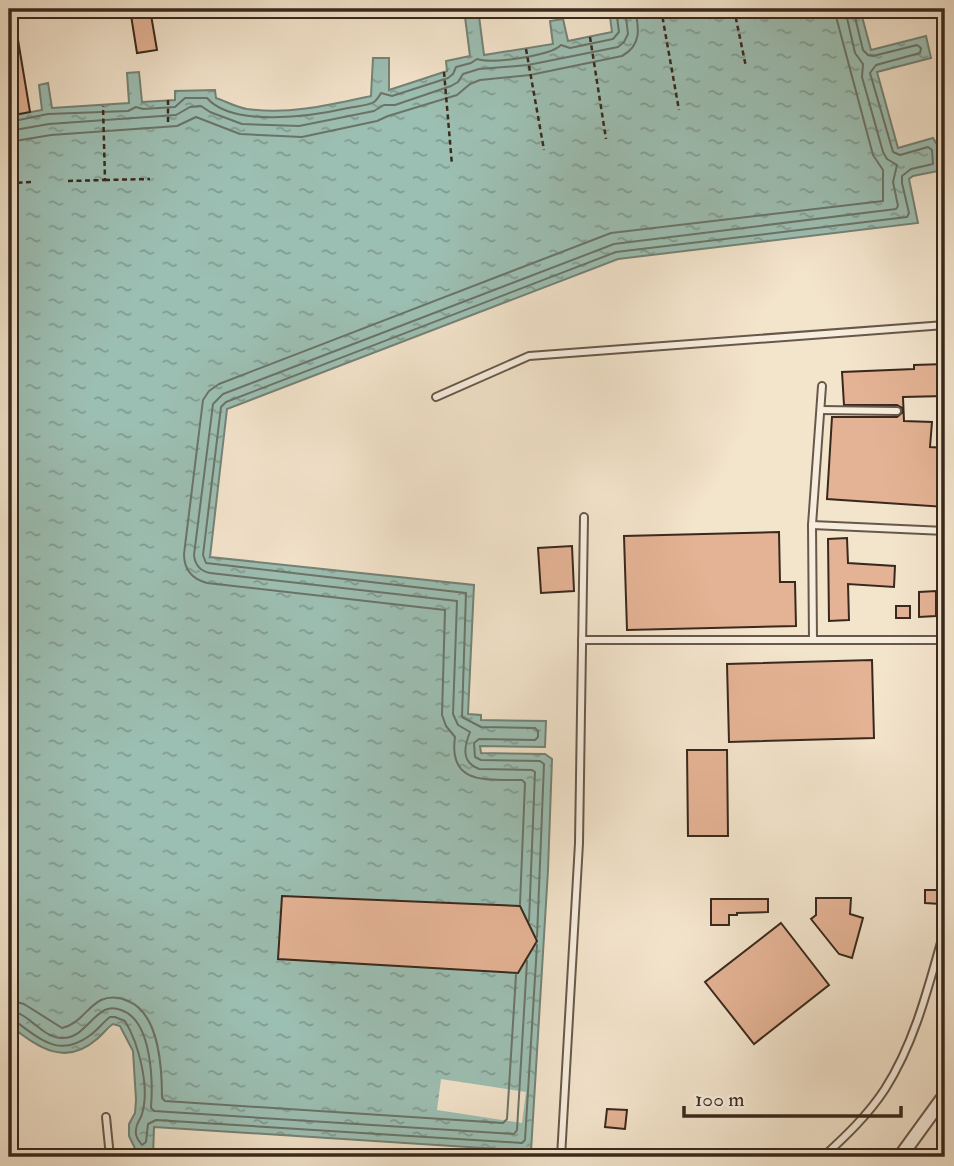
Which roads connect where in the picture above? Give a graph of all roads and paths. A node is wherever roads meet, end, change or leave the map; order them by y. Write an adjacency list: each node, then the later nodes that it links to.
1 (662, 9): 9 (path)
2 (734, 9): 5 (path)
3 (590, 37): 11 (path)
4 (526, 49): 12 (path)
5 (746, 67)
6 (444, 72): 13 (path)
7 (168, 100): 10 (path)
8 (103, 106): 15 (path)
9 (679, 110)
10 (168, 124)
11 (606, 139)
12 (544, 150)
13 (452, 165)
14 (150, 179): 15 (path)
15 (105, 180): 16 (path)
16 (68, 181)
17 (33, 182): 18 (path)
18 (9, 183)
19 (945, 325): 21 (lane)
20 (822, 386): 22 (lane)
21 (436, 397)
22 (821, 410): 23 (lane); 25 (lane)
23 (897, 411)
24 (584, 517): 27 (lane)
25 (812, 526): 26 (lane); 28 (lane)
26 (945, 531)
27 (582, 640): 28 (lane); 34 (lane)
28 (813, 640): 29 (lane)
29 (945, 640)
30 (945, 928): 35 (lane)
31 (945, 1095): 36 (street)
32 (106, 1117): 33 (lane)
33 (110, 1157)
34 (561, 1157)
35 (823, 1157)
36 (900, 1157)

